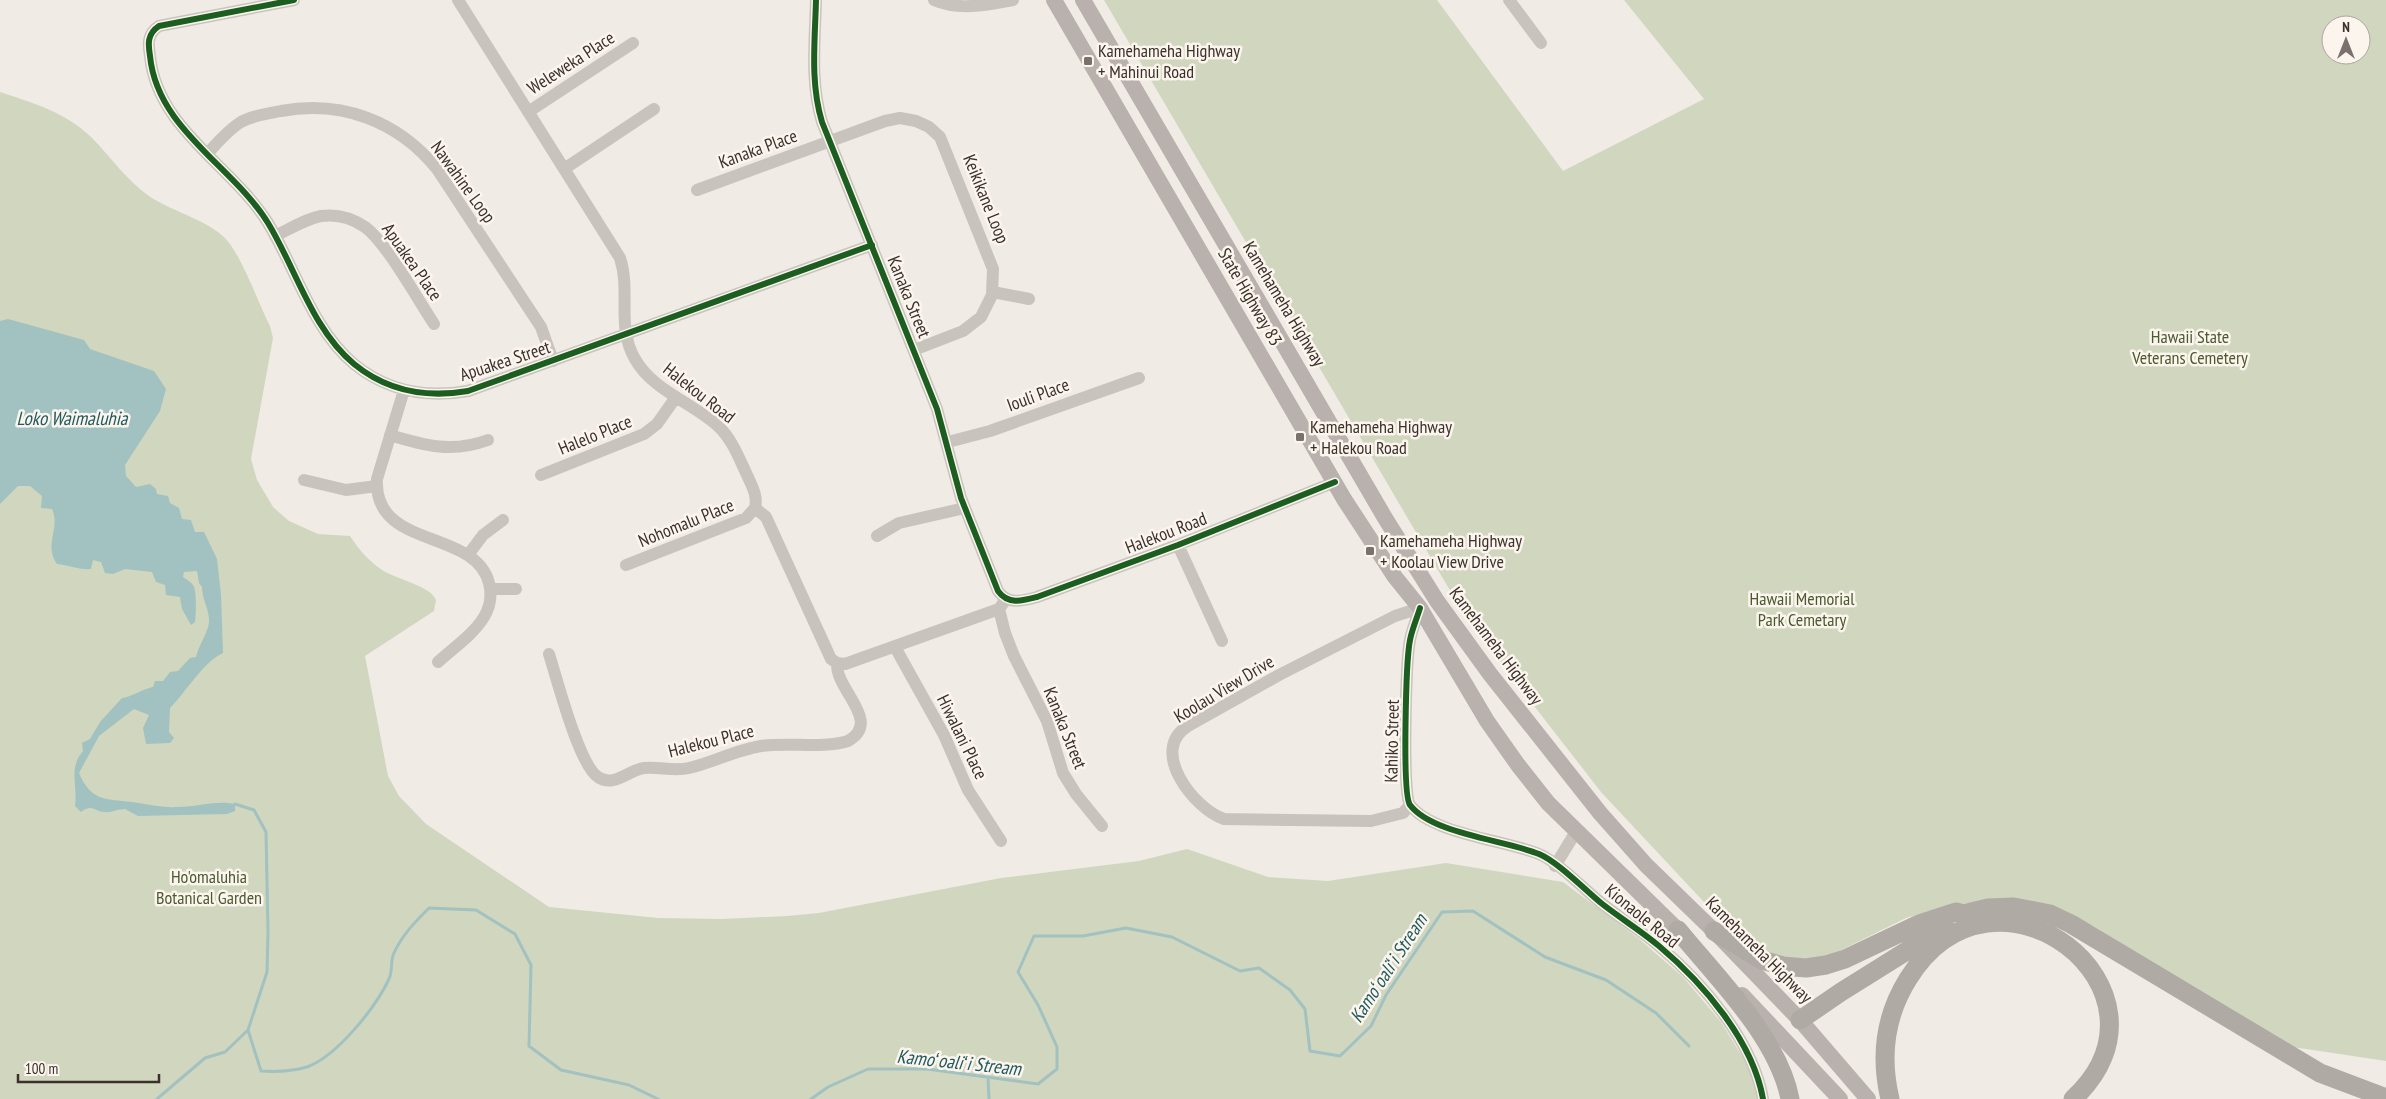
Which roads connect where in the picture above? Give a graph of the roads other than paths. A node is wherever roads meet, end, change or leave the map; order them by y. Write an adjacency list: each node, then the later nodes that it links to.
1 (294, 0): 14 (street, Apuakea Street)
2 (458, 0): 12 (street, Halekou Road)
3 (816, 0): 13 (street, Kanaka Street)
4 (934, 0): 5 (street)
5 (1013, 0)
6 (1054, 0): 22 (main road, State Highway 83)
7 (1083, 0): 21 (main road, Kamehameha Highway)
8 (1509, 0): 10 (street)
9 (633, 43): 12 (street, Weleweka Place)
10 (1541, 43)
11 (654, 109): 15 (street)
12 (528, 112): 15 (street, Halekou Road)
13 (830, 141): 16 (street, Kanaka Place); 18 (street, Kanaka Street); 19 (street, Keikikane Loop)
14 (208, 154): 17 (street, Apuakea Street); 26 (street, Nawahine Loop)
15 (564, 169): 24 (street, Halekou Road)
16 (697, 190)
17 (275, 236): 23 (street, Apuakea Place); 28 (street, Apuakea Street)
18 (872, 245): 24 (street, Apuakea Street); 25 (street, Kanaka Street)
19 (993, 292): 20 (street); 25 (street)
20 (1029, 299)
21 (1262, 307): 22 (main road); 33 (main road, Kamehameha Highway)
22 (1240, 320): 36 (main road, State Highway 83)
23 (434, 324)
24 (626, 335): 26 (street, Apuakea Street); 29 (street, Halekou Road)
25 (914, 350): 32 (street, Kanaka Street)
26 (553, 361): 28 (street, Apuakea Street)
27 (1139, 378): 32 (street, Iouli Place)
28 (404, 390): 30 (street)
29 (676, 396): 34 (street, Halelo Place); 38 (street, Halekou Road)
30 (390, 435): 31 (street); 37 (street)
31 (488, 440)
32 (948, 442): 39 (street, Kanaka Street)
33 (1358, 469): 36 (main road); 47 (main road, Kamehameha Highway)
34 (541, 475)
35 (304, 480): 37 (street)
36 (1335, 482): 42 (street, Halekou Road); 49 (main road, State Highway 83)
37 (377, 486): 43 (street)
38 (755, 508): 44 (street, Nohomalu Place); 54 (street, Halekou Road)
39 (965, 508): 41 (street); 48 (street, Kanaka Street)
40 (504, 520): 43 (street)
41 (876, 536)
42 (1178, 545): 48 (street, Halekou Road); 50 (street)
43 (468, 555): 45 (street)
44 (626, 565)
45 (490, 589): 46 (street); 53 (street)
46 (516, 589)
47 (1437, 601): 49 (main road); 56 (main road, Kamehameha Highway)
48 (1002, 604): 51 (street, Halekou Road); 57 (street, Kanaka Street)
49 (1420, 608): 55 (street, Kahiko Street); 55 (street, Koolau View Drive); 58 (main road)
50 (1222, 641)
51 (895, 646): 54 (street, Halekou Road); 59 (street, Hiwalani Place)
52 (549, 654): 54 (street, Halekou Place)
53 (438, 662)
54 (837, 663)
55 (1410, 805): 60 (street, Kahiko Street)
56 (1600, 813): 58 (main road); 63 (main road, Kamehameha Highway)
57 (1102, 826)
58 (1577, 830): 60 (street); 62 (main road)
59 (1001, 841)
60 (1555, 866): 67 (street, Kionaole Road)
61 (1963, 914): 63 (highway); 64 (highway); 66 (highway)
62 (1678, 930): 65 (main road); 68 (highway)
63 (1714, 931): 64 (main road, Kamehameha Highway)
64 (1800, 1020): 65 (main road); 70 (main road, Kamehameha Highway)
65 (1787, 1042): 69 (main road)
66 (2386, 1098)
67 (1762, 1099)
68 (1790, 1099)
69 (1840, 1099)
70 (1868, 1099)
71 (1890, 1099): 72 (highway)
72 (2073, 1099)

